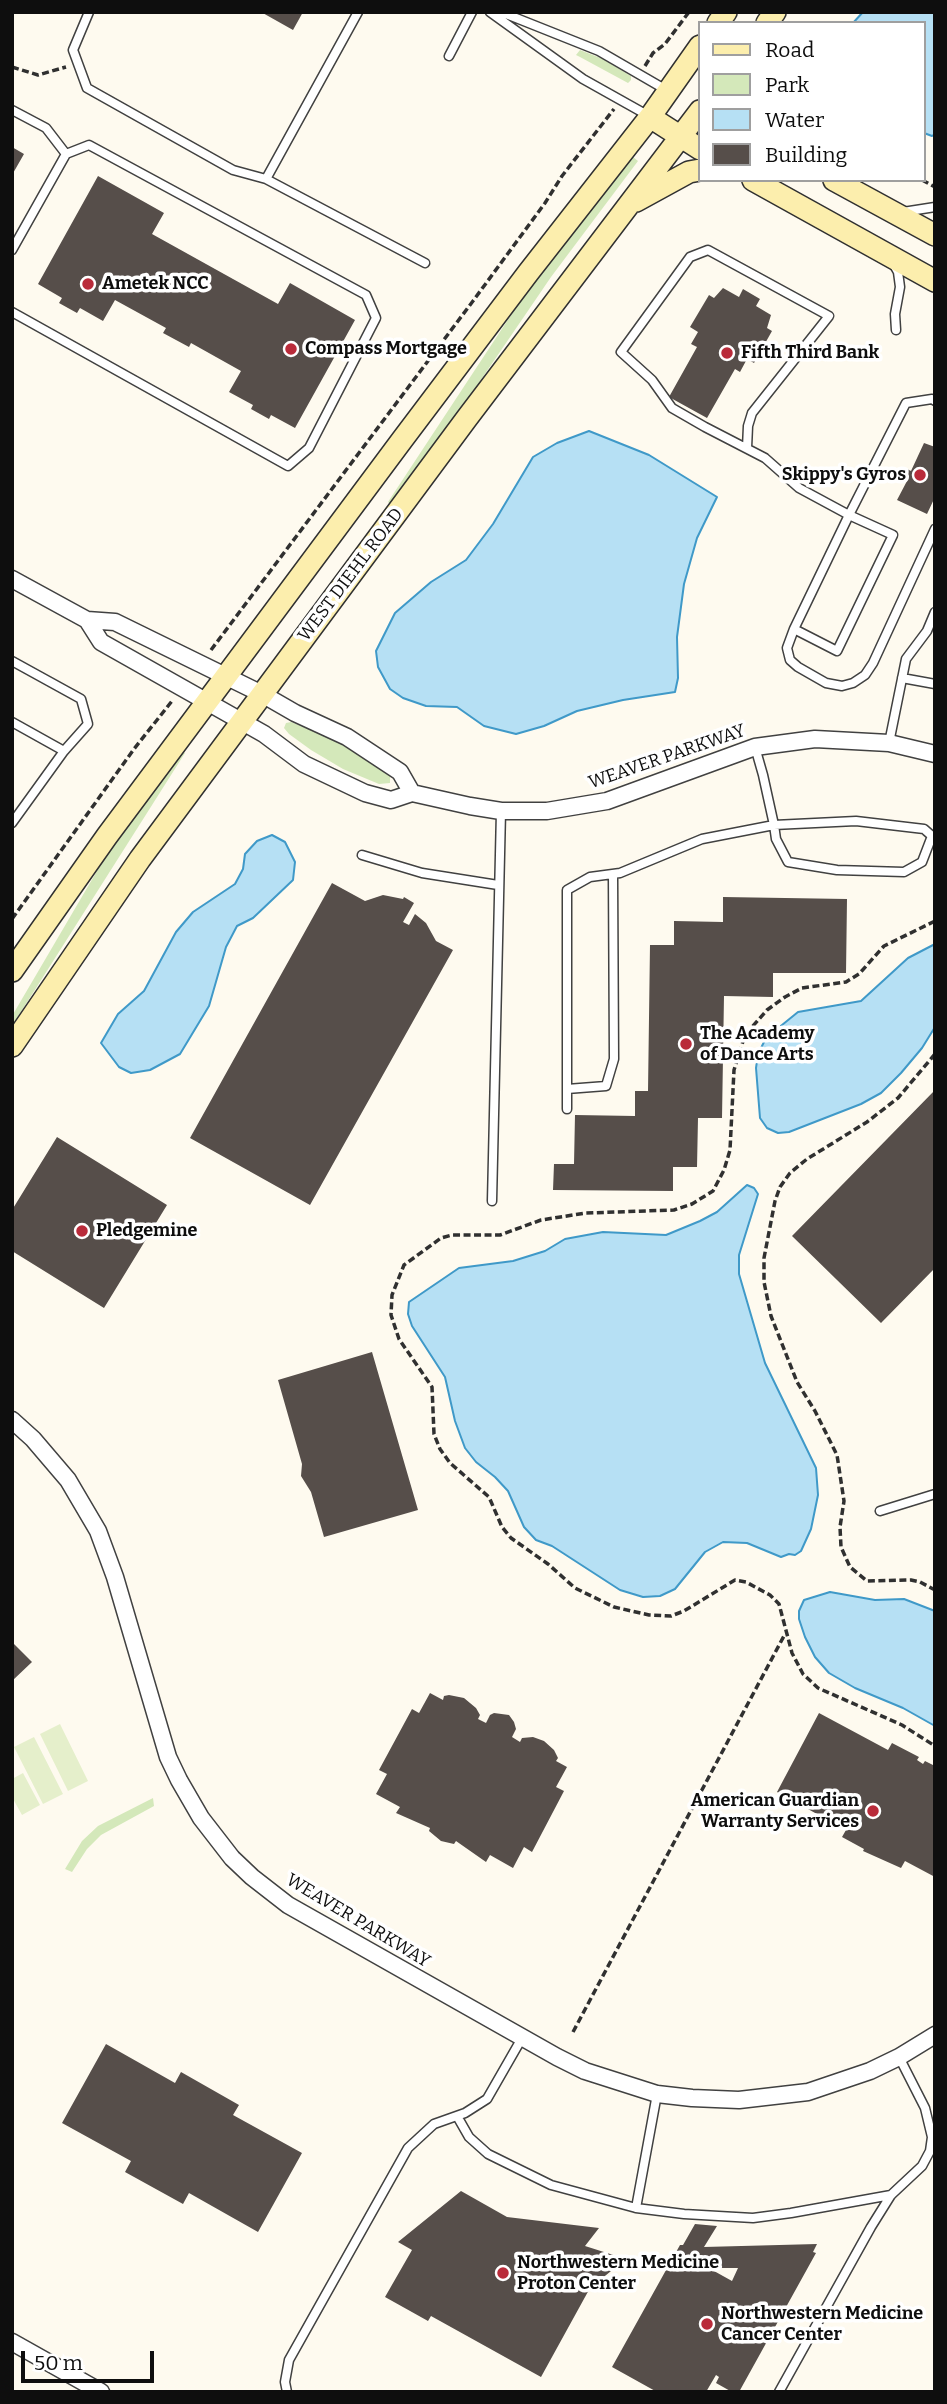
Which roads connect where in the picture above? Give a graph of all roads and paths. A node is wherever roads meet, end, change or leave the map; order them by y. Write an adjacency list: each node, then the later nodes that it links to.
1 (89, 12): 24 (lane)
2 (358, 12): 24 (lane)
3 (472, 12): 10 (lane)
4 (490, 12): 18 (lane)
5 (501, 12): 14 (lane)
6 (689, 12): 7 (path)
7 (665, 44): 8 (path); 11 (path)
8 (671, 49)
9 (698, 49): 14 (street)
10 (449, 56)
11 (649, 59)
12 (12, 67): 13 (path)
13 (66, 67)
14 (668, 91): 16 (street); 18 (street)
15 (12, 110): 22 (lane)
16 (698, 110)
17 (698, 114): 20 (street, WEST DIEHL ROAD)
18 (650, 117): 20 (street); 48 (street)
19 (602, 127): 47 (path)
20 (681, 137): 21 (street); 27 (street, WEST DIEHL ROAD)
21 (698, 148)
22 (66, 154): 31 (lane); 35 (lane)
23 (698, 170): 27 (street)
24 (266, 179): 33 (lane)
25 (757, 182): 32 (street)
26 (848, 185): 29 (street)
27 (629, 205): 52 (street, WEST DIEHL ROAD)
28 (935, 207): 29 (lane)
29 (895, 213): 30 (street)
30 (935, 235)
31 (12, 250)
32 (886, 254): 34 (street); 36 (lane)
33 (425, 263)
34 (935, 281)
35 (12, 312)
36 (896, 330)
37 (935, 401): 39 (lane)
38 (747, 448): 38 (lane); 39 (lane)
39 (849, 514): 44 (lane); 44 (lane)
40 (935, 529): 44 (lane)
41 (12, 579): 43 (street)
42 (935, 612): 45 (lane)
43 (87, 620): 47 (street); 51 (street, WEAVER PARKWAY)
44 (794, 629)
45 (931, 632): 49 (lane)
46 (12, 660): 58 (lane)
47 (201, 664): 48 (street)
48 (227, 676): 52 (street); 53 (street)
49 (902, 678): 50 (lane); 56 (lane)
50 (935, 684)
51 (182, 688): 53 (street, WEAVER PARKWAY); 67 (path)
52 (262, 694): 54 (street, WEST DIEHL ROAD); 60 (street)
53 (207, 703): 54 (street, WEAVER PARKWAY); 69 (street)
54 (242, 721): 60 (street, WEAVER PARKWAY); 70 (street, WEST DIEHL ROAD)
55 (12, 722): 58 (lane)
56 (889, 743): 57 (street, WEAVER PARKWAY); 59 (street, WEAVER PARKWAY)
57 (755, 747): 61 (street, WEAVER PARKWAY); 63 (lane)
58 (64, 751): 62 (lane)
59 (935, 754)
60 (412, 793): 61 (street, WEAVER PARKWAY)
61 (501, 810): 66 (lane)
62 (12, 823)
63 (774, 825): 63 (lane); 65 (lane)
64 (362, 855): 66 (lane)
65 (613, 874): 72 (lane); 72 (lane)
66 (498, 885): 74 (lane)
67 (12, 919)
68 (935, 921): 79 (path)
69 (12, 971)
70 (12, 1046)
71 (935, 1054): 78 (path)
72 (567, 1089): 73 (lane)
73 (567, 1109)
74 (492, 1201)
75 (12, 1420): 83 (street, WEAVER PARKWAY)
76 (935, 1494): 77 (lane)
77 (880, 1510)
78 (935, 1590)
79 (786, 1632): 80 (path); 81 (path)
80 (935, 1746)
81 (573, 2032)
82 (935, 2035): 84 (street, WEAVER PARKWAY)
83 (522, 2038): 85 (street, WEAVER PARKWAY); 86 (lane)
84 (899, 2057): 85 (street, WEAVER PARKWAY); 87 (lane)
85 (657, 2094): 88 (lane)
86 (457, 2116): 88 (lane); 91 (lane)
87 (891, 2195): 88 (lane); 92 (lane)
88 (636, 2208)
89 (12, 2342): 90 (street)
90 (101, 2392)
91 (287, 2392)
92 (779, 2392)

